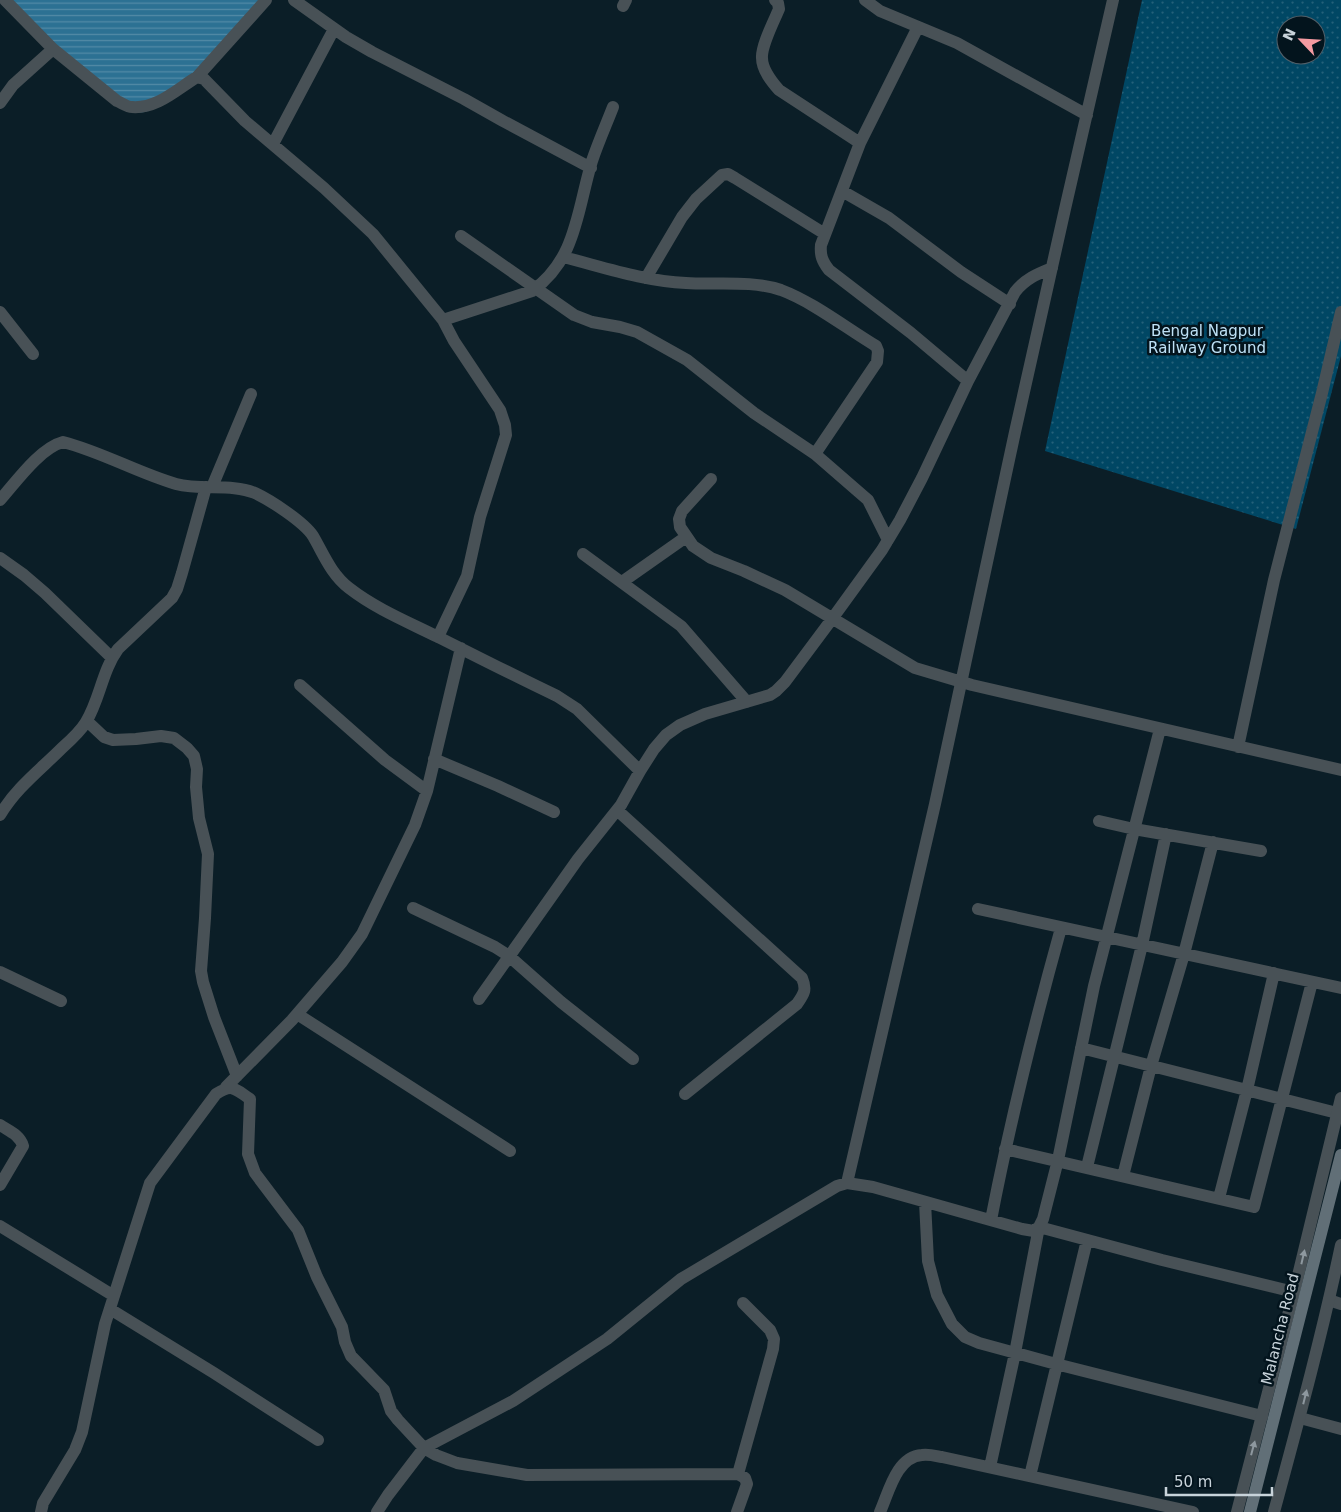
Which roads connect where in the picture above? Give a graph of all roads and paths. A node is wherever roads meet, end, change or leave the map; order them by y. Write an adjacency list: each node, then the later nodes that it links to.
1 (4, 0): 9 (street)
2 (266, 0): 10 (street)
3 (294, 0): 8 (street)
4 (775, 0): 14 (street)
5 (865, 0): 7 (street)
6 (1113, 0): 13 (street)
7 (918, 27): 13 (street); 14 (street)
8 (334, 29): 15 (street); 16 (street)
9 (53, 49): 10 (street); 11 (street)
10 (197, 77): 15 (street)
11 (0, 104)
12 (613, 107): 16 (street)
13 (1087, 115): 21 (street)
14 (860, 143): 17 (street)
15 (273, 144): 27 (street)
16 (591, 168): 20 (street)
17 (842, 191): 18 (street); 24 (street)
18 (825, 234): 22 (street); 29 (street)
19 (461, 236): 23 (street)
20 (563, 258): 22 (street); 23 (street)
21 (1052, 268): 24 (street); 44 (street)
22 (646, 278): 31 (street)
23 (536, 288): 27 (street); 31 (street)
24 (1010, 304): 29 (street)
25 (0, 312): 28 (street)
26 (1341, 312): 49 (street)
27 (443, 320): 41 (street)
28 (33, 354)
29 (968, 381): 36 (street)
30 (251, 394): 33 (street)
31 (815, 454): 36 (street)
32 (711, 479): 35 (street)
33 (209, 487): 34 (street); 41 (street); 43 (street)
34 (0, 500)
35 (686, 537): 39 (street); 40 (street)
36 (888, 540): 40 (street)
37 (583, 554): 39 (street)
38 (0, 558): 43 (street)
39 (622, 582): 46 (street)
40 (832, 619): 44 (street); 46 (street)
41 (438, 637): 42 (street)
42 (460, 648): 50 (street); 52 (street)
43 (112, 658): 47 (street)
44 (962, 683): 48 (street); 94 (street)
45 (300, 685): 53 (street)
46 (747, 702): 52 (street)
47 (86, 721): 56 (street); 80 (street)
48 (1160, 729): 49 (street); 58 (street)
49 (1238, 748): 51 (street)
50 (434, 759): 53 (street); 55 (street)
51 (1341, 770)
52 (640, 771): 54 (street)
53 (427, 791): 75 (street)
54 (617, 810): 68 (street); 83 (street)
55 (554, 812)
56 (0, 815)
57 (1099, 821): 58 (street)
58 (1134, 829): 59 (street); 65 (street)
59 (1166, 834): 60 (street); 66 (street)
60 (1212, 842): 61 (street); 67 (street)
61 (1261, 851)
62 (414, 908): 68 (street)
63 (978, 909): 64 (street)
64 (1061, 928): 65 (street); 88 (street)
65 (1106, 938): 66 (street); 76 (street)
66 (1142, 945): 67 (street); 77 (street)
67 (1184, 954): 70 (street); 79 (street)
68 (509, 956): 73 (street); 78 (street)
69 (0, 972): 74 (street)
70 (1274, 973): 71 (street); 82 (street)
71 (1312, 982): 72 (street); 84 (street)
72 (1341, 988)
73 (478, 1000)
74 (62, 1001)
75 (297, 1014): 80 (street); 89 (street)
76 (1081, 1048): 77 (street); 91 (street)
77 (1115, 1057): 79 (street); 92 (street)
78 (633, 1059)
79 (1151, 1066): 82 (street); 93 (street)
80 (237, 1076): 81 (street)
81 (226, 1087): 104 (street); 114 (street)
82 (1247, 1090): 84 (street); 96 (street)
83 (685, 1094)
84 (1281, 1098): 86 (street); 96 (street)
85 (1341, 1098): 86 (street)
86 (1337, 1113): 103 (street, one-way to 86)
87 (0, 1125): 95 (street)
88 (1004, 1149): 91 (street); 98 (street)
89 (510, 1151)
90 (1341, 1155): 118 (main road, Malancha Road)
91 (1058, 1160): 92 (street); 100 (street)
92 (1087, 1167): 93 (street)
93 (1123, 1176): 96 (street)
94 (847, 1183): 97 (street); 114 (street)
95 (0, 1185)
96 (1219, 1198)
97 (925, 1202): 98 (street); 108 (street)
98 (991, 1220): 100 (street)
99 (0, 1226): 104 (street)
100 (1039, 1227): 101 (street); 108 (street)
101 (1087, 1240): 103 (street); 109 (street)
102 (1341, 1245): 105 (street)
103 (1294, 1292): 110 (street)
104 (114, 1296): 107 (street)
105 (1335, 1302): 111 (street, one-way to 105)
106 (743, 1303): 116 (street)
107 (110, 1309): 113 (street); 119 (street)
108 (1015, 1353): 109 (street); 115 (street)
109 (1056, 1364): 110 (street); 117 (street)
110 (1262, 1416): 124 (street, one-way to 110)
111 (1300, 1418): 112 (street); 125 (street)
112 (1341, 1429)
113 (318, 1440)
114 (424, 1448): 116 (street); 120 (street)
115 (990, 1467): 117 (street); 122 (street)
116 (738, 1474): 121 (street)
117 (1030, 1476): 123 (street)
118 (1251, 1506)
119 (41, 1512)
120 (377, 1512)
121 (737, 1512)
122 (880, 1512)
123 (1193, 1512)
124 (1237, 1512)
125 (1274, 1512)

